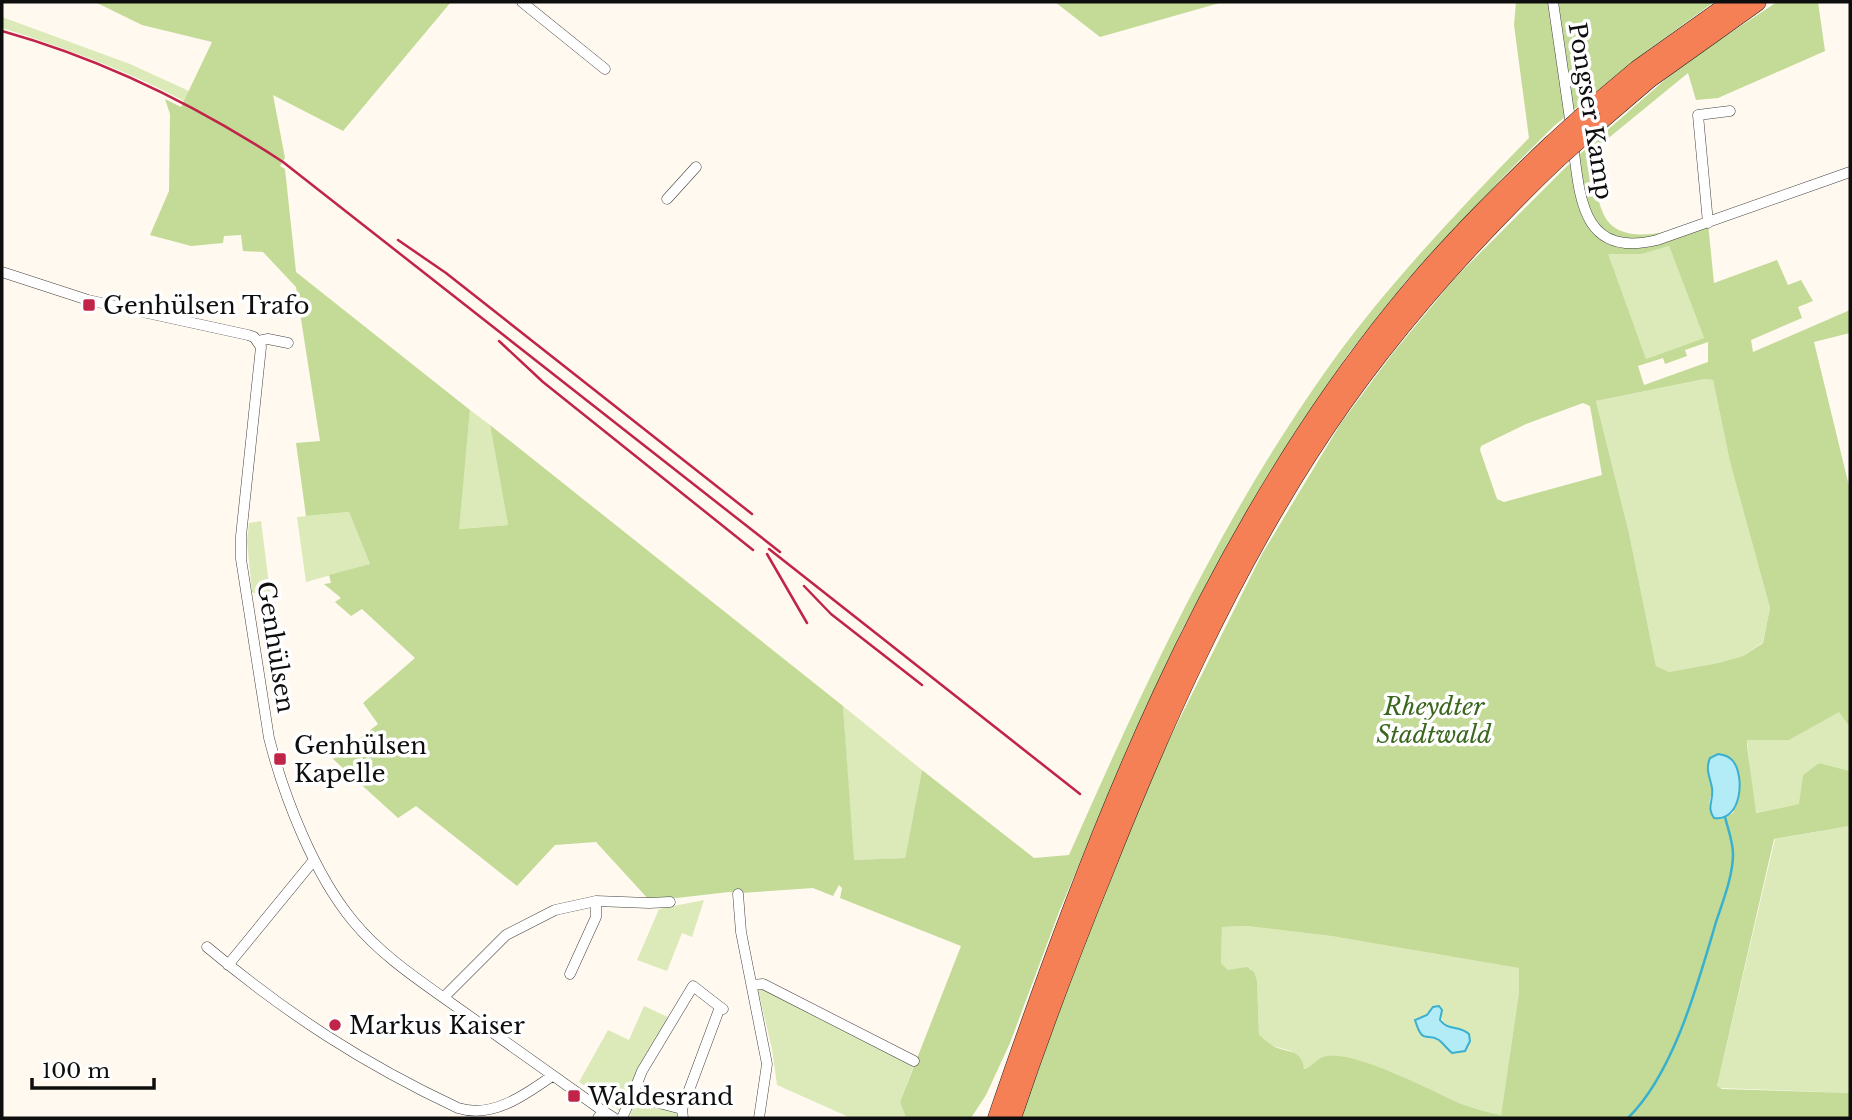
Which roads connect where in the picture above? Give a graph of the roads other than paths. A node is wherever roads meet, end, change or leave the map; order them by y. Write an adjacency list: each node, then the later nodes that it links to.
1 (522, 2): 5 (street)
2 (1553, 2): 11 (street, Pongser Kamp)
3 (1732, 2): 7 (highway, bridge)
4 (1757, 2): 7 (highway, bridge)
5 (605, 69)
6 (1730, 111): 11 (street)
7 (1553, 152): 24 (highway); 35 (highway)
8 (695, 167): 10 (street)
9 (1850, 172): 11 (street, Pongser Kamp)
10 (667, 199)
11 (1708, 222)
12 (2, 272): 13 (street)
13 (258, 341): 14 (street); 15 (street, Genhülsen)
14 (288, 342)
15 (314, 860): 20 (street); 23 (street, Genhülsen)
16 (738, 894): 22 (street)
17 (596, 901): 18 (street); 21 (street); 23 (street)
18 (670, 902)
19 (207, 947): 20 (street)
20 (228, 965): 26 (street)
21 (570, 974)
22 (752, 985): 25 (street); 32 (street)
23 (444, 998): 26 (street, Genhülsen)
24 (1023, 1043): 33 (highway); 34 (highway)
25 (914, 1061)
26 (552, 1076): 28 (street, Genhülsen)
27 (632, 1096): 29 (street); 29 (street); 31 (street)
28 (601, 1114): 30 (street, Genhülsen)
29 (682, 1114)
30 (614, 1118)
31 (622, 1118)
32 (759, 1118)
33 (988, 1118)
34 (997, 1118)
35 (1012, 1118)

